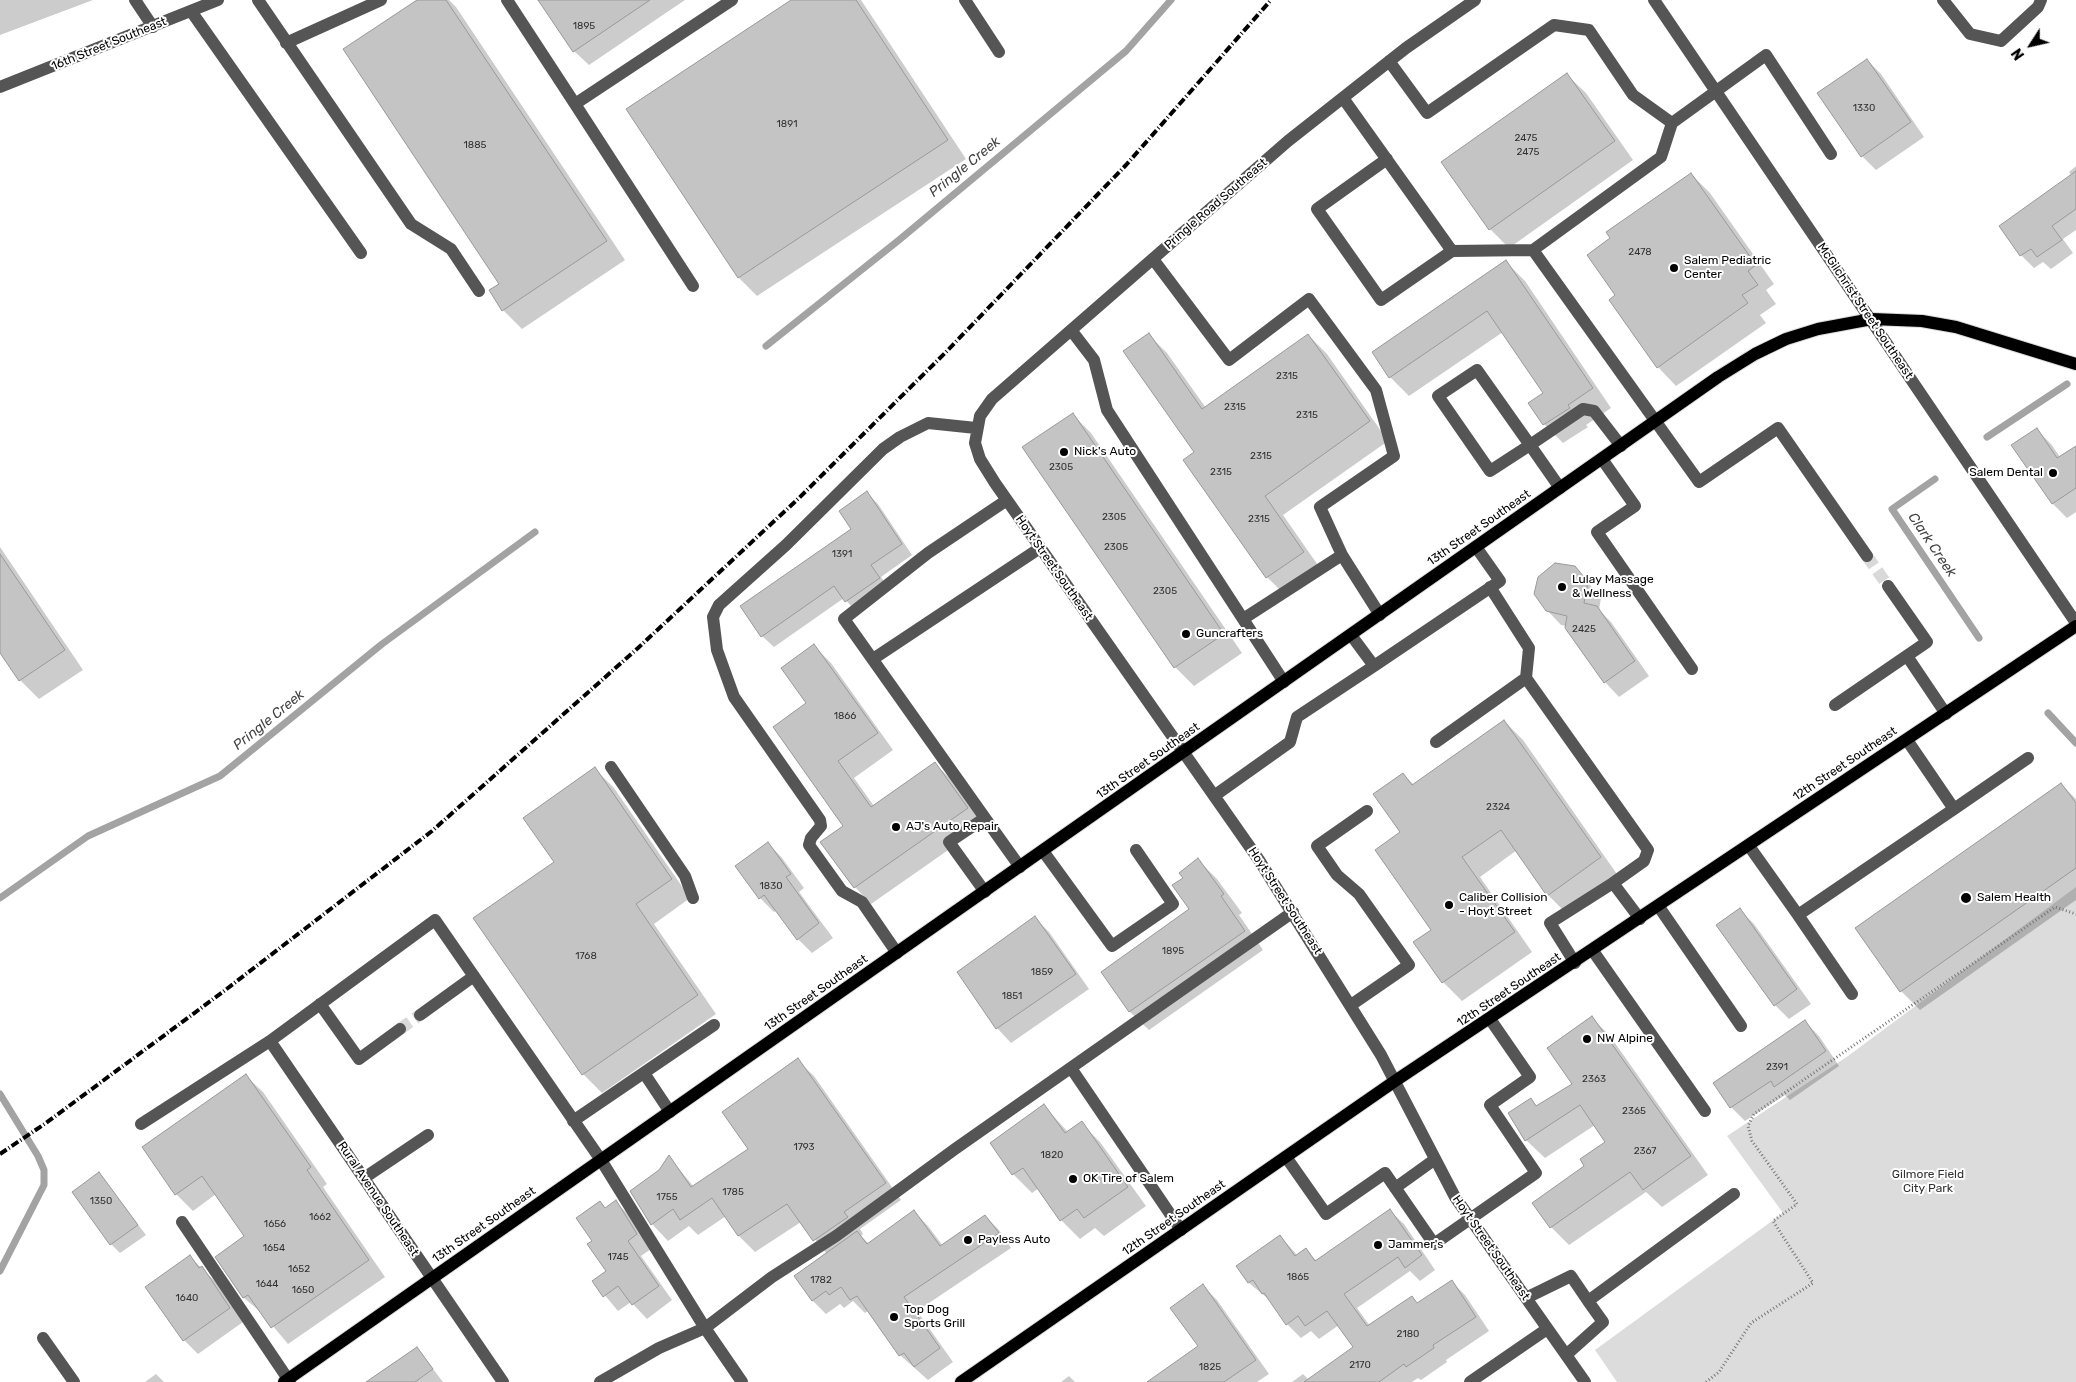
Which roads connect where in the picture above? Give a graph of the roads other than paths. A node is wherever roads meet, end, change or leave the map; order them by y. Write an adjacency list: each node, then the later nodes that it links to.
1 (135, 0): 13 (street)
2 (218, 0): 12 (street, 16th Street Southeast)
3 (258, 0): 14 (street)
4 (382, 0): 14 (street)
5 (506, 0): 20 (street)
6 (732, 0): 20 (street)
7 (965, 0): 15 (street)
8 (1475, 0): 16 (street, Pringle Road Southeast)
9 (1654, 0): 18 (street, McGilchrist Street Southeast)
10 (1943, 0): 11 (street)
11 (2041, 0)
12 (191, 11): 13 (street, 16th Street Southeast); 26 (street)
13 (153, 27): 17 (street, 16th Street Southeast)
14 (286, 43): 29 (street)
15 (999, 52)
16 (1389, 61): 19 (street, Pringle Road Southeast); 21 (street)
17 (0, 87)
18 (1716, 92): 21 (street); 22 (street); 30 (street, McGilchrist Street Southeast)
19 (1343, 98): 23 (street); 27 (street, Pringle Road Southeast)
20 (575, 104): 28 (street)
21 (1672, 123): 25 (street)
22 (1831, 154)
23 (1387, 159): 24 (street); 24 (street)
24 (1452, 250): 25 (street)
25 (1533, 250): 33 (street)
26 (361, 253)
27 (1153, 259): 31 (street, Pringle Road Southeast); 42 (street)
28 (693, 286)
29 (479, 291)
30 (1872, 319): 32 (main road, 13th Street Southeast); 33 (main road, 13th Street Southeast); 48 (street, McGilchrist Street Southeast)
31 (1070, 330): 34 (street, Pringle Road Southeast); 47 (street)
32 (2076, 364)
33 (1656, 421): 36 (main road, 13th Street Southeast); 43 (street)
34 (976, 428): 39 (street, Hoyt Street Southeast); 79 (street)
35 (1530, 445): 35 (street); 36 (street); 38 (street)
36 (1621, 446): 37 (main road, 13th Street Southeast)
37 (1602, 459): 38 (main road, 13th Street Southeast); 53 (street)
38 (1560, 488): 41 (main road, 13th Street Southeast)
39 (1007, 500): 40 (street, Hoyt Street Southeast); 51 (street)
40 (1040, 548): 51 (street); 60 (street, Hoyt Street Southeast)
41 (1476, 548): 45 (street); 46 (main road, 13th Street Southeast)
42 (1342, 555): 46 (street); 47 (street)
43 (1867, 556)
44 (1888, 586): 50 (street)
45 (1490, 587): 52 (street); 54 (street)
46 (1380, 615): 49 (main road, 13th Street Southeast)
47 (1243, 619): 55 (street)
48 (2076, 624): 57 (main road, 12th Street Southeast)
49 (1351, 635): 52 (street); 55 (main road, 13th Street Southeast)
50 (1907, 656): 56 (street); 57 (street)
51 (873, 659): 66 (street)
52 (1374, 666): 63 (street)
53 (1692, 669)
54 (1526, 678): 59 (street); 71 (street)
55 (1284, 682): 60 (main road, 13th Street Southeast)
56 (1836, 705)
57 (1946, 714): 58 (main road, 12th Street Southeast)
58 (1907, 740): 64 (street); 67 (main road, 12th Street Southeast)
59 (1436, 742)
60 (1183, 753): 63 (street, Hoyt Street Southeast); 69 (main road, 13th Street Southeast)
61 (2028, 758): 64 (street)
62 (611, 767): 73 (street)
63 (1214, 796): 75 (street, Hoyt Street Southeast)
64 (1954, 809): 76 (street)
65 (1367, 811): 84 (street)
66 (985, 818): 70 (street); 72 (street)
67 (1749, 846): 74 (main road, 12th Street Southeast); 76 (street)
68 (1136, 850): 69 (street)
69 (1044, 851): 70 (main road, 13th Street Southeast)
70 (1020, 867): 72 (main road, 13th Street Southeast)
71 (1613, 883): 77 (street); 80 (street)
72 (984, 892): 79 (main road, 13th Street Southeast)
73 (693, 898)
74 (1659, 907): 77 (main road, 12th Street Southeast); 88 (street)
75 (1293, 912): 84 (street, Hoyt Street Southeast); 91 (street)
76 (1798, 916): 82 (street)
77 (1640, 919): 78 (main road, 12th Street Southeast)
78 (1593, 951): 80 (main road, 12th Street Southeast); 94 (street)
79 (897, 953): 95 (main road, 13th Street Southeast)
80 (1575, 963): 86 (main road, 12th Street Southeast)
81 (474, 976): 83 (street); 85 (street); 96 (street)
82 (1852, 994)
83 (320, 1004): 89 (street); 90 (street)
84 (1351, 1005): 93 (street, Hoyt Street Southeast)
85 (420, 1015)
86 (1490, 1020): 93 (main road, 12th Street Southeast); 105 (street)
87 (714, 1025): 92 (street)
88 (1741, 1026)
89 (400, 1030)
90 (270, 1041): 97 (street); 102 (street, Rural Avenue Southeast)
91 (1071, 1068): 107 (street); 111 (street)
92 (644, 1073): 95 (street); 96 (street)
93 (1395, 1081): 99 (main road, 12th Street Southeast); 101 (street, Hoyt Street Southeast)
94 (1705, 1111)
95 (670, 1112): 100 (main road, 13th Street Southeast)
96 (573, 1121): 100 (street)
97 (141, 1124)
98 (428, 1135): 102 (street)
99 (1286, 1157): 103 (street); 107 (main road, 12th Street Southeast)
100 (601, 1160): 108 (main road, 13th Street Southeast); 111 (street)
101 (1434, 1160): 103 (street); 105 (street, Hoyt Street Southeast)
102 (364, 1178): 108 (street, Rural Avenue Southeast)
103 (1395, 1188): 105 (street)
104 (1734, 1194): 110 (street)
105 (1470, 1219): 109 (street, Hoyt Street Southeast)
106 (182, 1222): 115 (street)
107 (1181, 1230): 120 (main road, 12th Street Southeast)
108 (432, 1279): 115 (main road, 13th Street Southeast); 117 (street, Rural Avenue Southeast)
109 (1526, 1298): 110 (street); 112 (street, Hoyt Street Southeast)
110 (1588, 1300): 114 (street)
111 (705, 1328): 118 (street); 119 (street)
112 (1548, 1328): 114 (street, Hoyt Street Southeast); 121 (street)
113 (43, 1338): 116 (street)
114 (1566, 1355): 122 (street, Hoyt Street Southeast)
115 (287, 1381)
116 (74, 1382)
117 (503, 1382)
118 (600, 1382)
119 (742, 1382)
120 (961, 1382)
121 (1470, 1382)
122 (1585, 1382)

